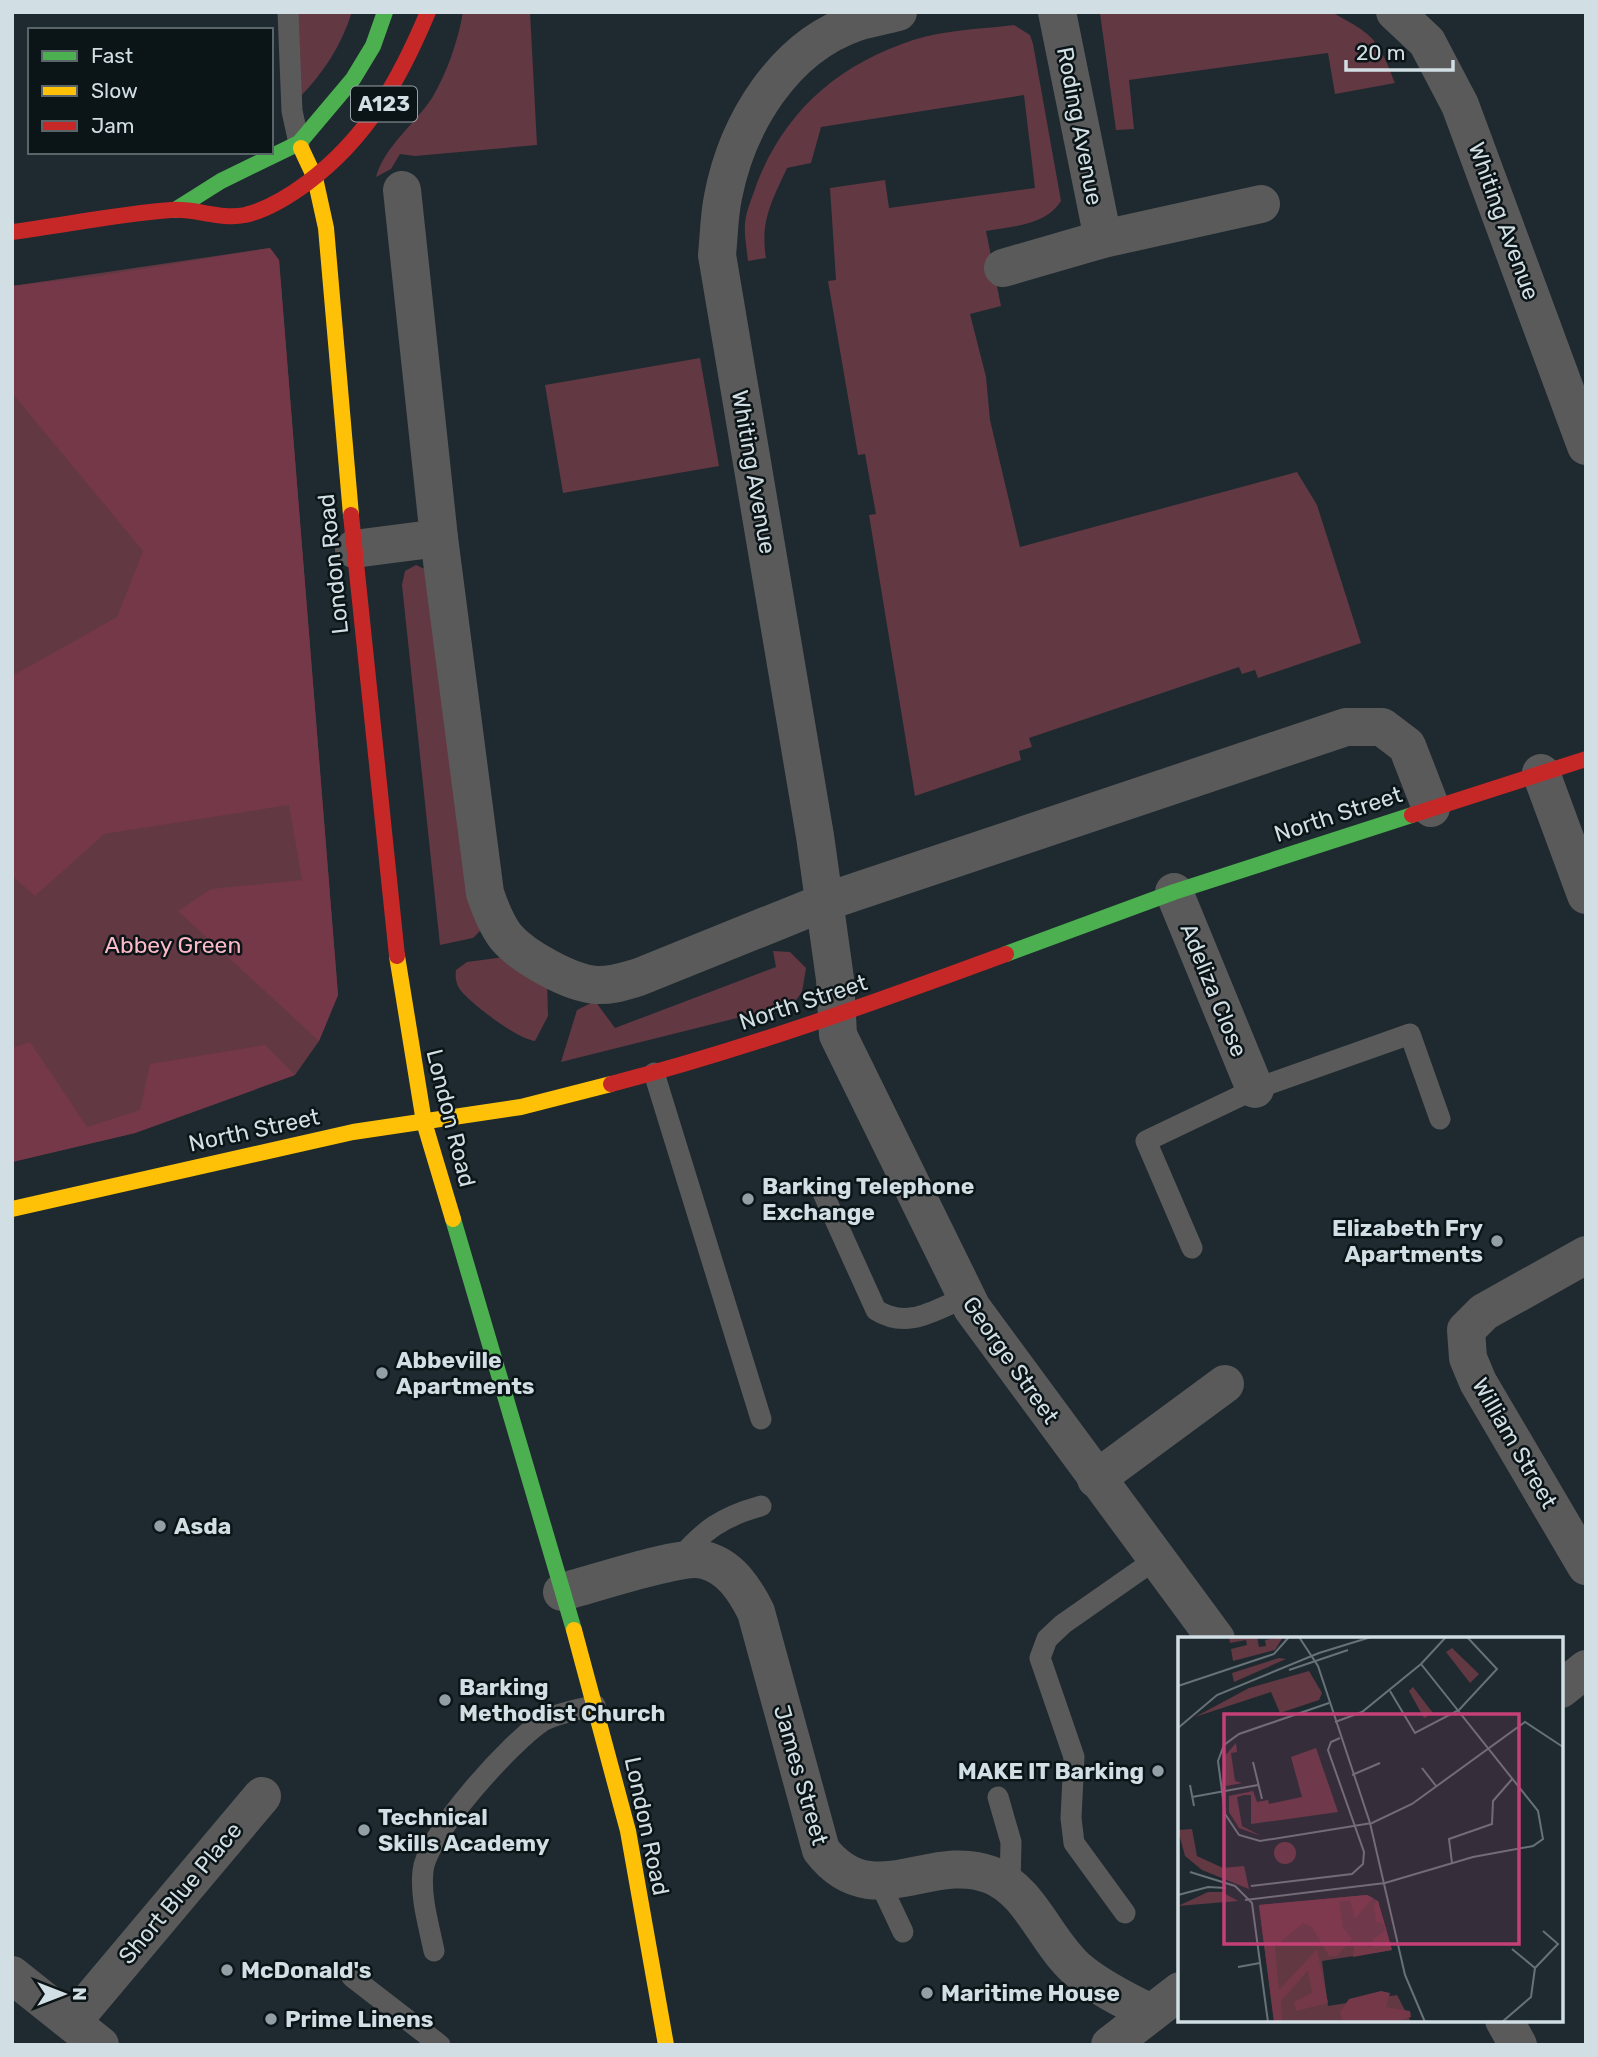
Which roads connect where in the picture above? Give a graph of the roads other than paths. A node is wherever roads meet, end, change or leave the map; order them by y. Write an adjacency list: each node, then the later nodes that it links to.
1 (288, 12): 7 (lane)
2 (385, 12): 7 (street, A123)
3 (428, 12): 8 (street, A123)
4 (898, 12): 23 (street, Whiting Avenue)
5 (1057, 12): 13 (street, Roding Avenue)
6 (1395, 12): 15 (street, Whiting Avenue)
7 (299, 143): 8 (street, London Road); 11 (street, A123)
8 (315, 178): 11 (street, A123); 17 (street, London Road)
9 (401, 190): 16 (street)
10 (1261, 204): 13 (street)
11 (175, 210): 12 (street, A123)
12 (12, 232)
13 (1102, 239): 14 (street)
14 (1003, 268)
15 (1586, 446)
16 (439, 538): 17 (street); 23 (street)
17 (354, 549): 28 (street, London Road)
18 (1586, 759): 19 (street, North Street)
19 (1541, 773): 20 (street, North Street); 22 (street)
20 (1431, 807): 21 (street, North Street); 23 (street)
21 (1174, 892): 24 (street, North Street); 26 (street, Adeliza Close)
22 (1586, 895)
23 (825, 902): 24 (street, Whiting Avenue)
24 (836, 1017): 25 (street, North Street); 33 (street, George Street)
25 (654, 1073): 28 (street, North Street); 35 (lane)
26 (1255, 1089): 27 (lane); 31 (lane)
27 (1440, 1119)
28 (424, 1122): 30 (street, North Street); 41 (street, London Road)
29 (823, 1193): 33 (lane)
30 (12, 1209)
31 (1192, 1248)
32 (1586, 1255): 40 (street, William Street)
33 (966, 1297): 36 (street, George Street)
34 (1225, 1384): 36 (street)
35 (761, 1419)
36 (1096, 1479): 38 (street, George Street)
37 (761, 1506): 39 (lane)
38 (1156, 1559): 42 (street, George Street); 50 (lane)
39 (677, 1561): 41 (street, James Street); 48 (street, James Street)
40 (1586, 1566)
41 (562, 1592): 45 (street, London Road)
42 (1214, 1637)
43 (1586, 1669): 44 (street)
44 (1563, 1687)
45 (595, 1705): 52 (lane); 59 (street, London Road)
46 (262, 1796): 57 (street, Short Blue Place)
47 (998, 1797): 49 (lane)
48 (879, 1881): 49 (street, James Street); 51 (lane)
49 (1010, 1885): 55 (street, James Street)
50 (1125, 1913)
51 (903, 1932)
52 (434, 1951)
53 (12, 1975): 57 (street)
54 (352, 1976): 58 (lane)
55 (1165, 2002): 60 (street)
56 (1505, 2022): 61 (street)
57 (86, 2034)
58 (440, 2045)
59 (666, 2045)
60 (1110, 2045)
61 (1518, 2045)

